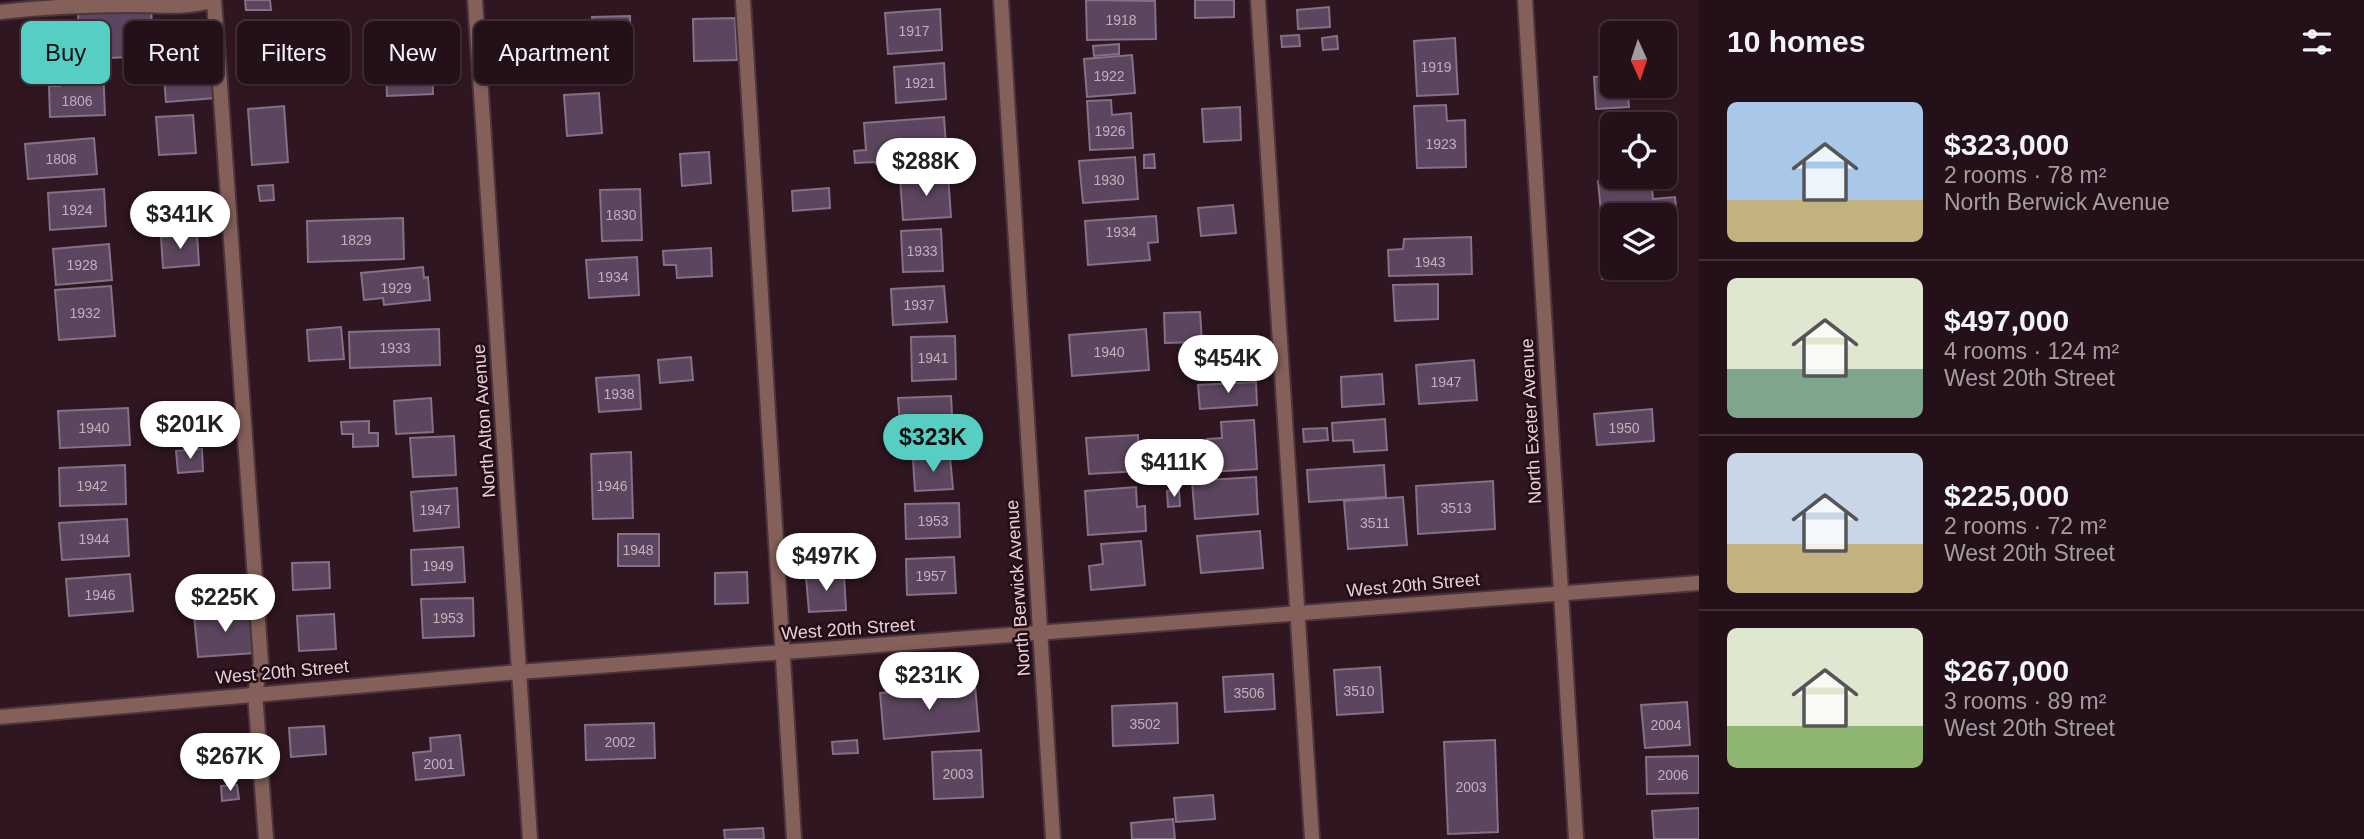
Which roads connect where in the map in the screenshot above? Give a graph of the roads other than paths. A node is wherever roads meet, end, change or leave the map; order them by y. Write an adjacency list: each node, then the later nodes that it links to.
1 (475, 0): 12 (street, North Alton Avenue)
2 (743, 0): 11 (street)
3 (1000, 0): 10 (street, North Berwick Avenue)
4 (1258, 0): 9 (street)
5 (1525, 0): 8 (street, North Exeter Avenue)
6 (0, 12): 13 (street)
7 (1699, 583): 8 (street, West 20th Street)
8 (1561, 593): 9 (street, West 20th Street); 20 (street, North Exeter Avenue)
9 (1296, 614): 10 (street, West 20th Street); 19 (street)
10 (1040, 634): 11 (street, West 20th Street); 18 (street, North Berwick Avenue)
11 (784, 653): 12 (street, West 20th Street); 17 (street)
12 (520, 672): 13 (street, West 20th Street); 16 (street, North Alton Avenue)
13 (255, 693): 14 (street, West 20th Street); 15 (street)
14 (0, 716)
15 (266, 839)
16 (530, 839)
17 (794, 839)
18 (1053, 839)
19 (1312, 839)
20 (1576, 839)

